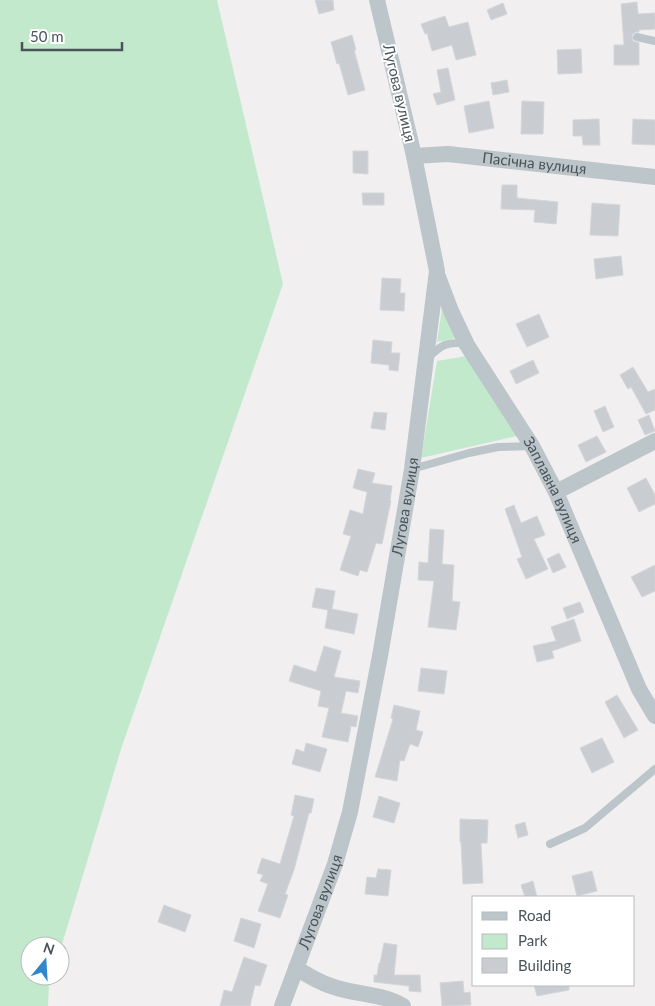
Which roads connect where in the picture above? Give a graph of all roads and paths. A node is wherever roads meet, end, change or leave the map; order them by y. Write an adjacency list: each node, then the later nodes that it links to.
1 (377, 0): 4 (street, Лугова вулиця)
2 (637, 37): 3 (lane)
3 (655, 41)
4 (414, 156): 5 (street, Пасічна вулиця); 6 (street, Лугова вулиця)
5 (655, 177)
6 (437, 271): 7 (street, Заплавна вулиця); 8 (street, Лугова вулиця)
7 (467, 345): 8 (lane); 10 (street, Заплавна вулиця)
8 (424, 361): 11 (street, Лугова вулиця)
9 (655, 441): 12 (street)
10 (532, 446): 11 (lane); 12 (street, Заплавна вулиця)
11 (412, 469): 16 (street, Лугова вулиця)
12 (556, 492): 13 (street, Заплавна вулиця)
13 (655, 716)
14 (655, 769): 15 (lane)
15 (550, 844)
16 (296, 968): 17 (street, Лугова вулиця); 18 (street)
17 (282, 1006)
18 (404, 1006)

